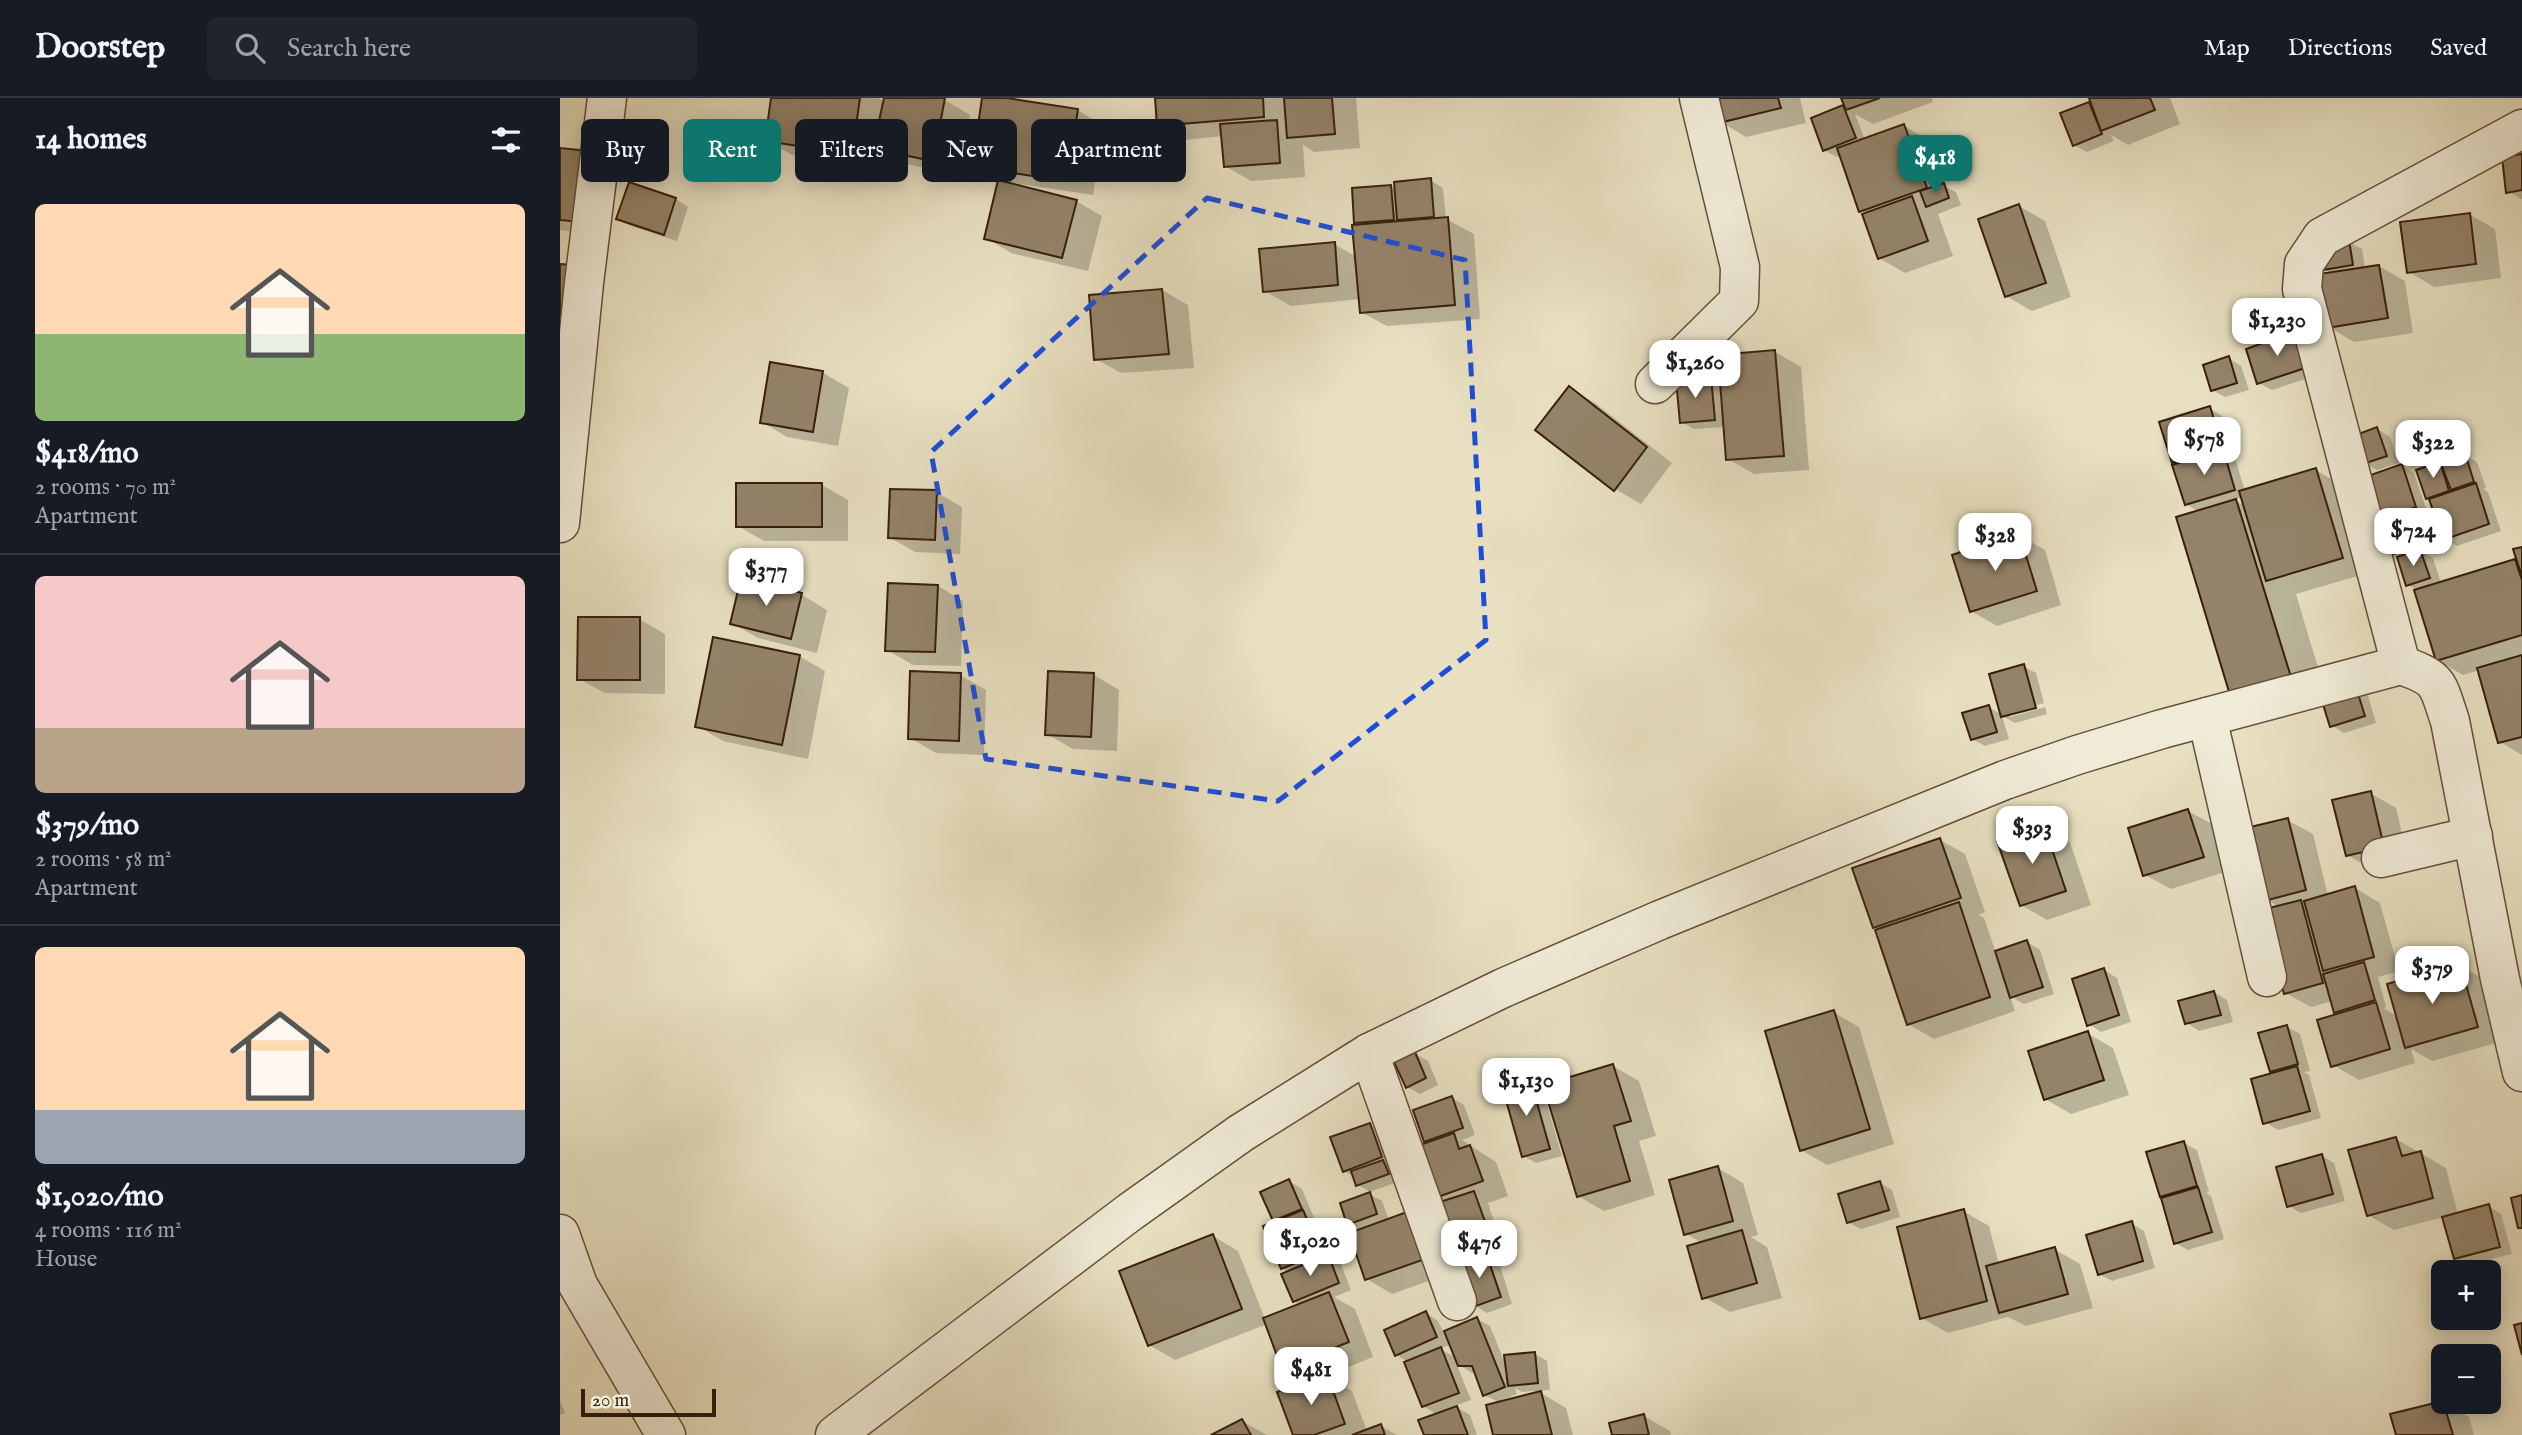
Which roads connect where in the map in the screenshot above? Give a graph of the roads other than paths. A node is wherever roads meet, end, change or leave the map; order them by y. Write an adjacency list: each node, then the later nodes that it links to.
1 (607, 98): 5 (street)
2 (1699, 98): 4 (street)
3 (2522, 129): 6 (street)
4 (1655, 384)
5 (560, 523)
6 (2402, 664): 7 (street); 8 (street)
7 (2207, 717): 10 (street); 12 (street)
8 (2473, 836): 9 (street); 11 (street)
9 (2381, 858)
10 (2267, 977)
11 (2514, 1009): 13 (street)
12 (1369, 1053): 15 (street); 17 (street)
13 (2522, 1072)
14 (560, 1234): 16 (street)
15 (1457, 1301)
16 (666, 1435)
17 (835, 1435)

